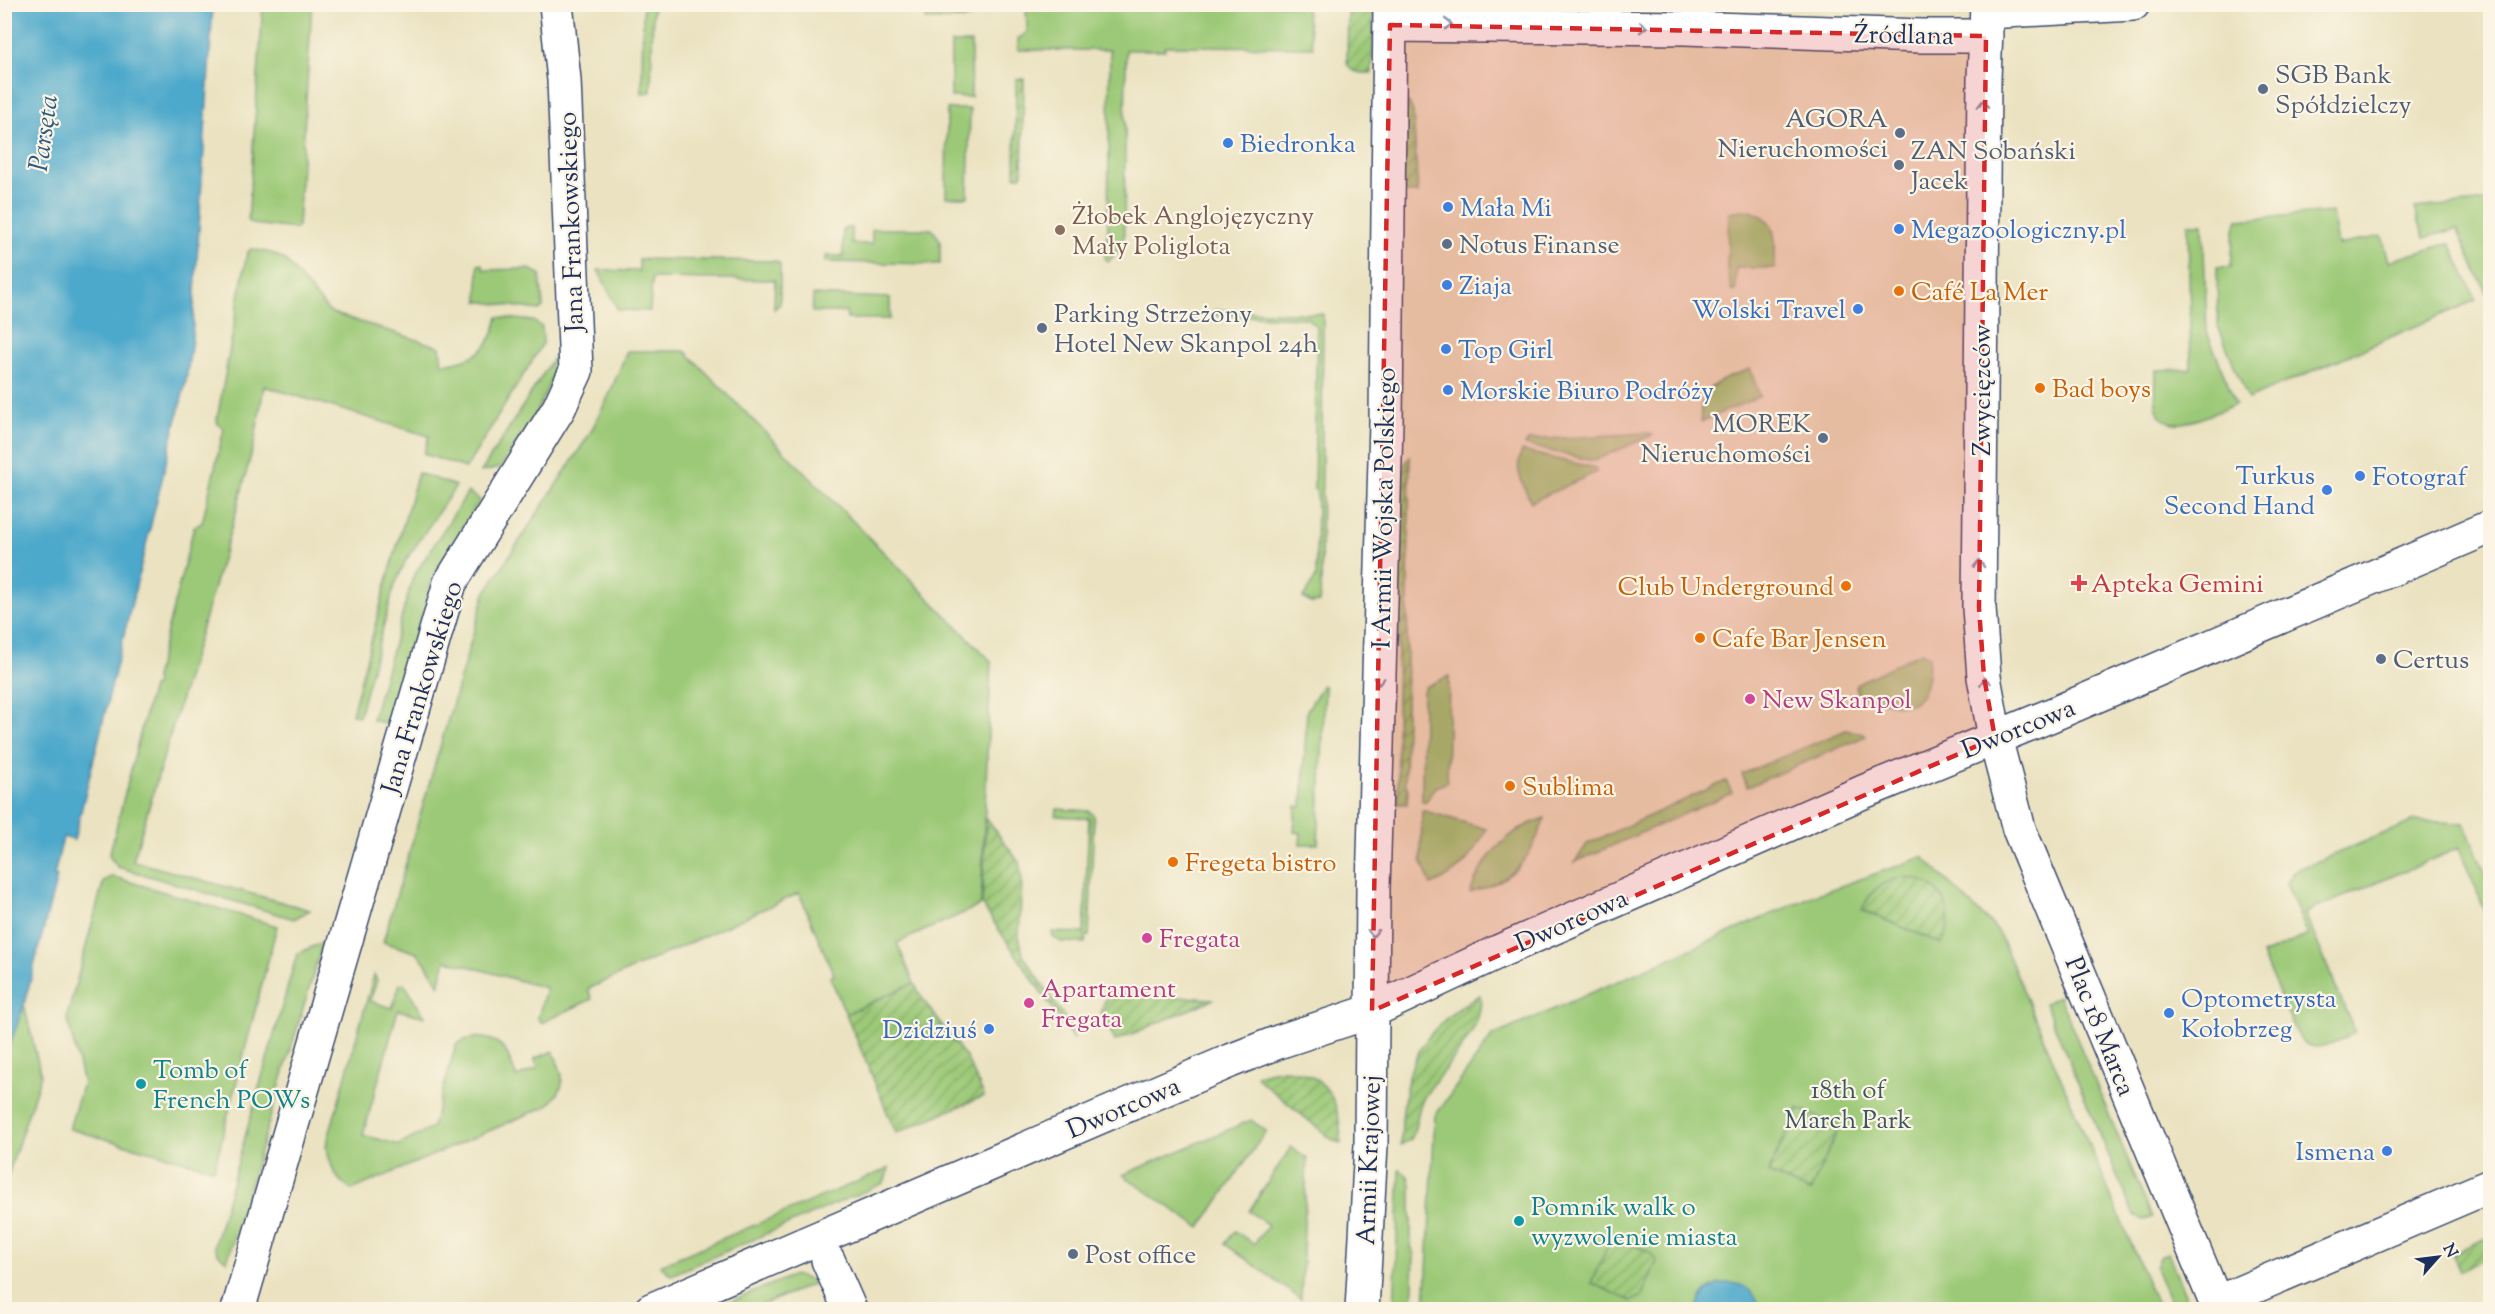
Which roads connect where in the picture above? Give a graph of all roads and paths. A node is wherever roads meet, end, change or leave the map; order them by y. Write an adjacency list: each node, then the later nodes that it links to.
1 (556, 4): 11 (street, Jana Frankowskiego)
2 (2133, 4): 4 (street, Źródlana)
3 (1390, 14): 4 (street, Źródlana, one-way to 4); 7 (street, I Armii Wojska Polskiego, one-way to 7)
4 (1987, 17): 6 (street, Zwycięzców, one-way to 4)
5 (2490, 527): 6 (street, Dworcowa)
6 (1995, 738): 7 (street, Dworcowa); 10 (street, Plac 18 Marca)
7 (1372, 1011): 12 (street, Dworcowa); 14 (street, Armii Krajowej)
8 (2490, 1186): 10 (street)
9 (828, 1260): 13 (street)
10 (2218, 1306)
11 (237, 1310)
12 (651, 1310)
13 (850, 1310)
14 (1362, 1310)

